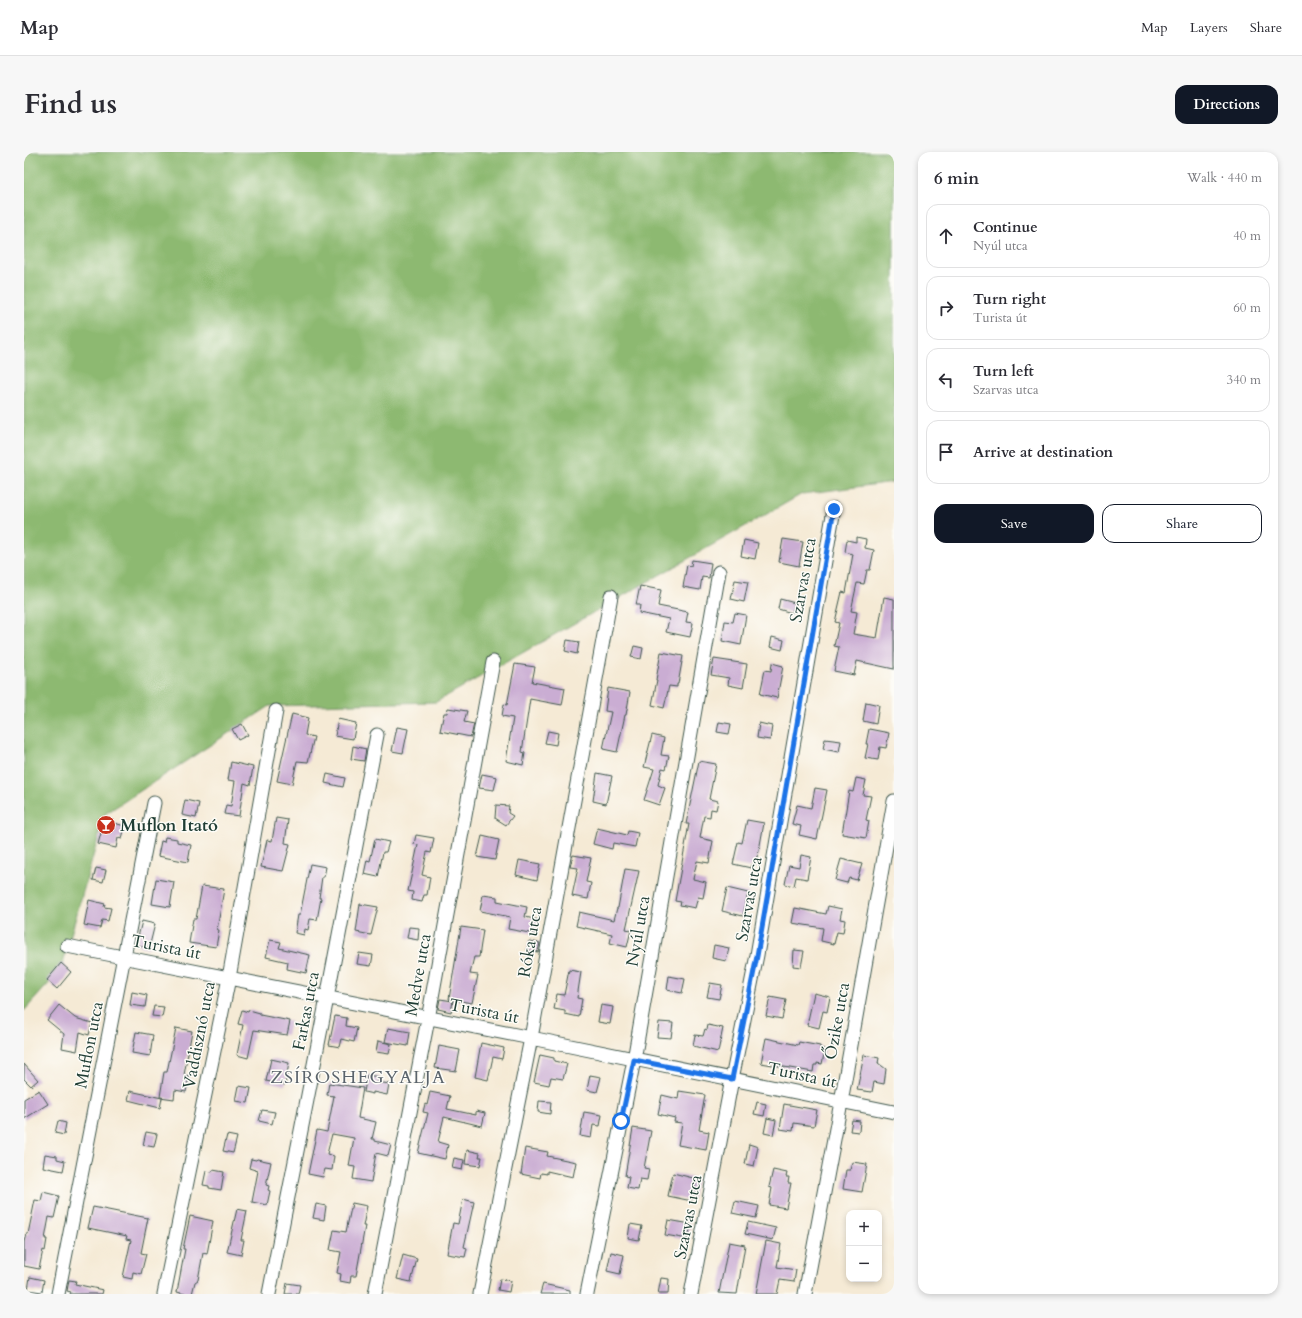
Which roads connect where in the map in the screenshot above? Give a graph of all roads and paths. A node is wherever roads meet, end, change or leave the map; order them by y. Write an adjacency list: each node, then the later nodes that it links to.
1 (834, 509): 16 (street, Szarvas utca)
2 (719, 572): 15 (street, Nyúl utca)
3 (611, 596): 14 (street, Róka utca)
4 (493, 662): 13 (street, Medve utca)
5 (276, 711): 11 (street, Vaddisznó utca)
6 (377, 735): 12 (street, Farkas utca)
7 (894, 801): 17 (street, Őzike utca)
8 (154, 803): 10 (street, Muflon utca)
9 (67, 946): 10 (street, Turista út)
10 (125, 958): 11 (street, Turista út); 19 (street, Muflon utca)
11 (229, 978): 12 (street, Turista út); 20 (street, Vaddisznó utca)
12 (327, 998): 13 (street, Turista út); 21 (street, Farkas utca)
13 (428, 1019): 14 (street, Turista út); 22 (street, Medve utca)
14 (531, 1038): 15 (street, Turista út); 23 (street, Róka utca)
15 (634, 1060): 16 (street, Turista út); 24 (street, Nyúl utca)
16 (732, 1079): 17 (street, Turista út); 25 (street, Szarvas utca)
17 (841, 1102): 18 (street, Turista út); 26 (street, Őzike utca)
18 (894, 1112)
19 (58, 1294)
20 (164, 1294)
21 (269, 1294)
22 (376, 1294)
23 (480, 1294)
24 (587, 1294)
25 (691, 1294)
26 (805, 1294)

